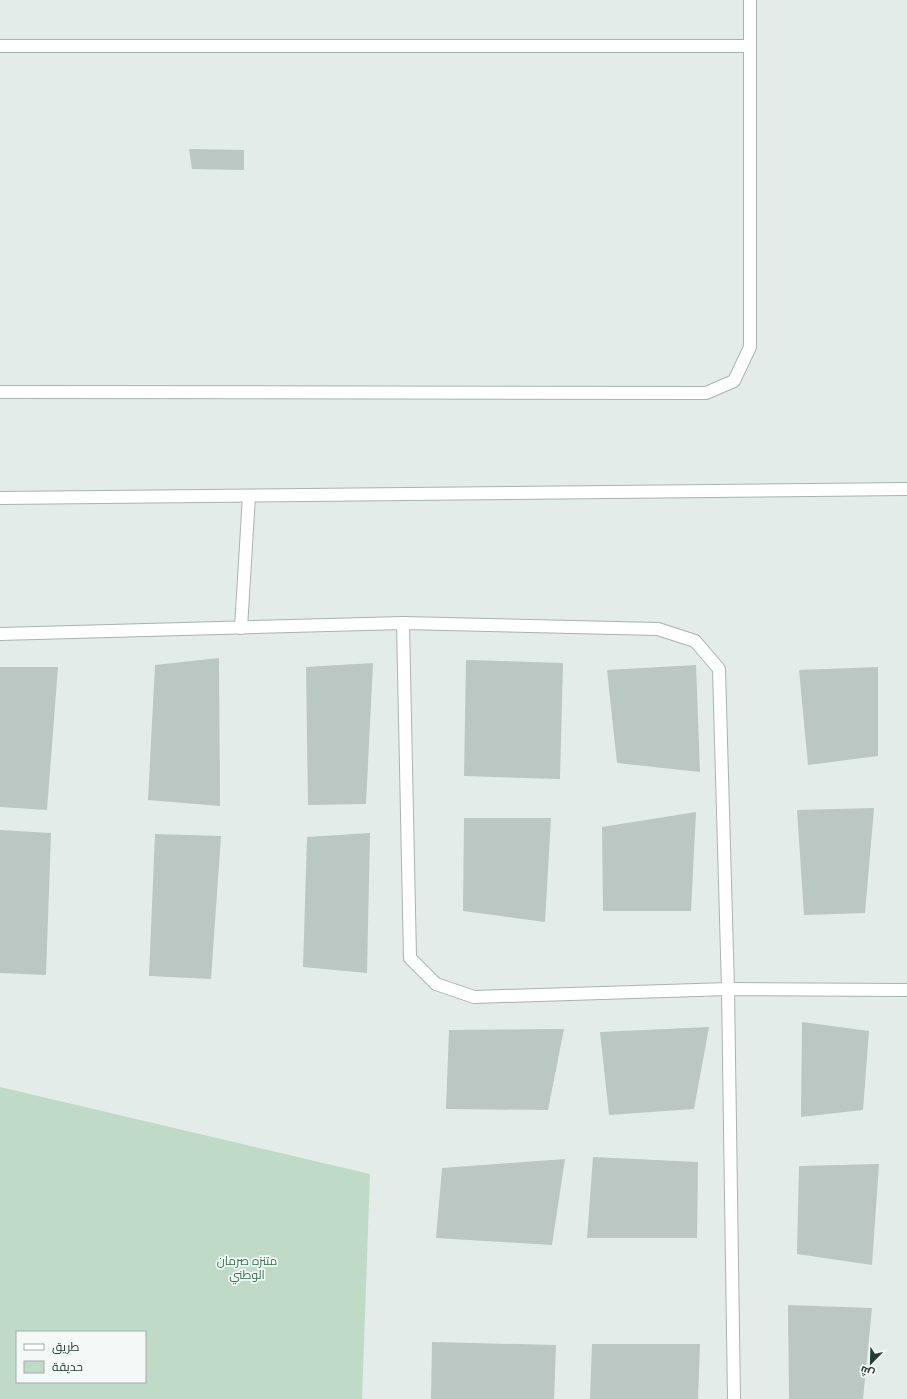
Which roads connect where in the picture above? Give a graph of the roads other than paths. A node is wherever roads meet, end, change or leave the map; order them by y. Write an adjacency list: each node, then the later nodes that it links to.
1 (750, 0): 3 (street)
2 (0, 46): 3 (street)
3 (750, 46): 4 (street)
4 (0, 392)
5 (907, 489): 6 (street)
6 (249, 496): 7 (street); 9 (street)
7 (0, 498)
8 (403, 623): 9 (street); 11 (street); 11 (street)
9 (241, 628): 10 (street)
10 (0, 634)
11 (728, 989): 12 (street); 13 (street)
12 (907, 990)
13 (734, 1399)

